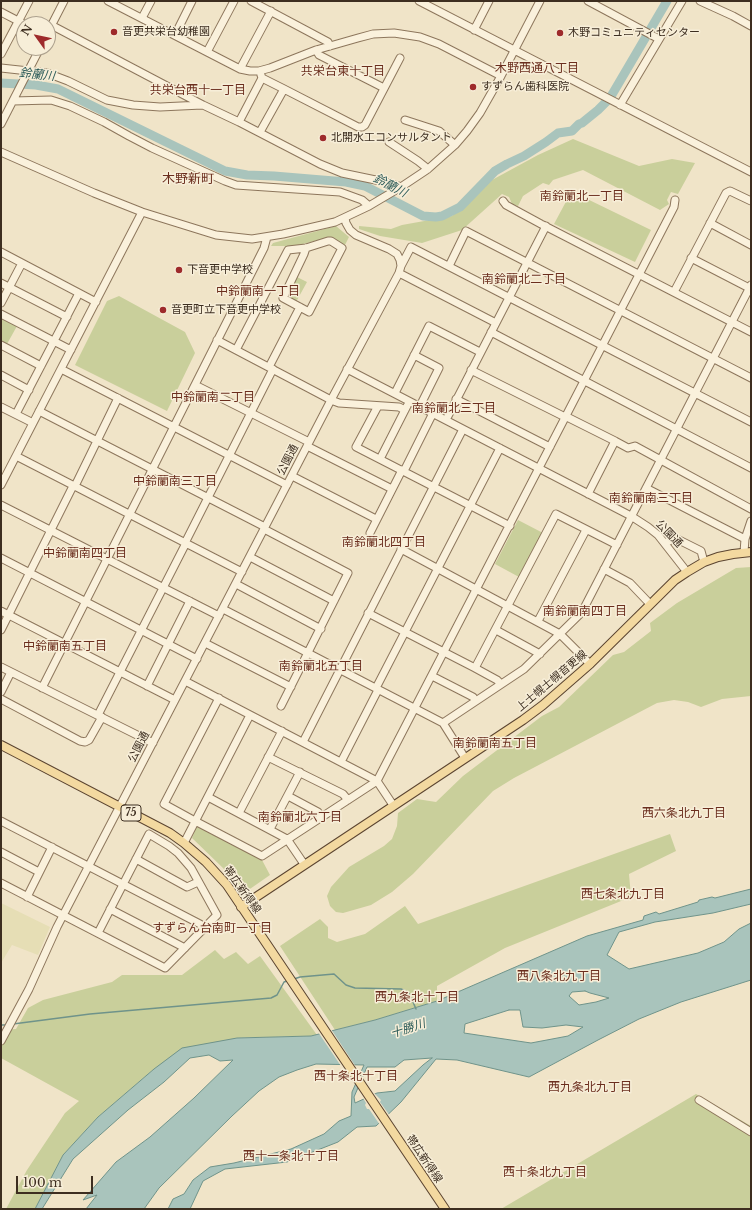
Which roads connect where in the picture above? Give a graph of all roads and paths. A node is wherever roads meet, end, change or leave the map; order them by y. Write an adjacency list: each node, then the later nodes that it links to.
1 (28, 1): 17 (street)
2 (64, 1): 18 (street)
3 (110, 1): 19 (street)
4 (151, 1): 19 (street)
5 (192, 1): 25 (street)
6 (234, 1): 30 (street)
7 (251, 1): 15 (street)
8 (419, 1): 14 (street)
9 (489, 1): 22 (street)
10 (540, 1): 29 (street)
11 (588, 1): 26 (street)
12 (682, 1): 26 (street)
13 (700, 1): 21 (street)
14 (434, 4): 22 (street)
15 (271, 11): 27 (street); 35 (street)
16 (1, 12): 20 (street)
17 (23, 16)
18 (56, 16)
19 (142, 18): 25 (street)
20 (16, 20)
21 (751, 26)
22 (474, 30): 29 (street)
23 (16, 31): 31 (street)
24 (56, 31): 43 (street)
25 (175, 35): 30 (street)
26 (656, 38): 42 (street)
27 (330, 46): 28 (street); 38 (street)
28 (316, 50): 36 (street); 39 (street)
29 (514, 51): 38 (street); 42 (street)
30 (207, 52): 35 (street)
31 (1, 54)
32 (36, 56): 37 (street)
33 (400, 58): 39 (street)
34 (1, 68): 37 (street)
35 (240, 69): 36 (street)
36 (260, 74): 40 (street); 45 (street)
37 (26, 75): 41 (street); 43 (street)
38 (501, 76): 49 (street)
39 (384, 88): 40 (street)
40 (284, 89): 47 (street)
41 (12, 101): 46 (street); 57 (street)
42 (617, 104): 52 (street)
43 (202, 105): 45 (street)
44 (406, 120): 49 (street)
45 (239, 122): 47 (street)
46 (1, 124)
47 (260, 132): 53 (street)
48 (389, 142): 51 (street)
49 (455, 145): 51 (street)
50 (1, 152): 58 (street)
51 (428, 169): 53 (street)
52 (751, 172)
53 (402, 187): 57 (street)
54 (675, 200): 72 (street)
55 (503, 201): 61 (street)
56 (751, 201): 60 (street)
57 (369, 206): 59 (street)
58 (142, 212): 62 (street); 79 (street)
59 (345, 218): 62 (street); 69 (street)
60 (710, 223): 63 (street); 66 (street)
61 (546, 226): 67 (street); 72 (street)
62 (267, 237): 89 (street)
63 (751, 245)
64 (306, 248): 81 (street); 81 (street); 94 (street)
65 (1, 252): 68 (street)
66 (691, 258): 75 (street); 76 (street)
67 (528, 262): 70 (street); 78 (street); 82 (street)
68 (22, 263): 74 (street); 77 (street)
69 (401, 266): 70 (street); 71 (street)
70 (449, 266): 78 (street)
71 (399, 273): 86 (street); 101 (street)
72 (639, 274): 76 (street); 82 (street)
73 (1, 283): 74 (street)
74 (9, 287): 80 (street); 84 (street)
75 (750, 288): 85 (street)
76 (674, 292): 85 (street)
77 (80, 293): 79 (street); 84 (street)
78 (510, 297): 86 (street); 92 (street)
79 (96, 302): 93 (street)
80 (1, 303)
81 (300, 307): 99 (street)
82 (620, 310): 92 (street); 97 (street)
83 (1, 314): 90 (street)
84 (67, 317): 90 (street)
85 (732, 322): 88 (street); 97 (street)
86 (496, 323): 87 (street)
87 (491, 332): 95 (street); 105 (street)
88 (751, 332)
89 (217, 340): 94 (street); 106 (street)
90 (54, 341): 93 (street); 98 (street)
91 (1, 345): 98 (street)
92 (603, 345): 105 (street); 109 (street)
93 (71, 350): 100 (street)
94 (236, 350): 99 (street)
95 (480, 352): 96 (street); 102 (street)
96 (414, 355): 108 (street); 116 (street)
97 (713, 358): 104 (street); 109 (street)
98 (41, 366): 107 (street)
99 (271, 368): 112 (street); 119 (street)
100 (61, 369): 110 (street); 118 (street)
101 (347, 369): 108 (street, 公園通); 112 (street, 公園通)
102 (472, 370): 111 (street); 122 (street)
103 (1, 375): 107 (street)
104 (751, 378)
105 (584, 381): 122 (street); 127 (street)
106 (195, 385): 119 (street); 126 (street)
107 (29, 390): 121 (street)
108 (395, 393): 113 (street, 公園通)
109 (695, 393): 124 (street); 127 (street)
110 (118, 398): 126 (street); 129 (street)
111 (456, 399): 123 (street); 132 (street)
112 (331, 400): 115 (street); 131 (street, 公園通)
113 (410, 401): 116 (street, 公園通); 117 (street)
114 (1, 406): 121 (street)
115 (378, 406): 117 (street); 136 (street)
116 (420, 406): 120 (street, 公園通)
117 (405, 410): 136 (street)
118 (39, 411): 125 (street); 129 (street)
119 (251, 413): 131 (street); 134 (street)
120 (433, 413): 123 (street, 公園通); 141 (street)
121 (16, 414): 125 (street)
122 (565, 417): 130 (street); 132 (street)
123 (446, 420): 128 (street, 公園通)
124 (751, 422)
125 (33, 423): 135 (street)
126 (174, 427): 134 (street); 140 (street)
127 (676, 428): 137 (street); 139 (street)
128 (463, 429): 133 (street, 公園通); 146 (street)
129 (97, 440): 140 (street); 145 (street)
130 (615, 441): 137 (street); 149 (street)
131 (308, 444): 142 (street, 公園通); 148 (street)
132 (550, 447): 138 (street)
133 (500, 448): 138 (street, 公園通); 152 (street)
134 (230, 455): 144 (street); 150 (street)
135 (16, 456): 143 (street); 145 (street)
136 (380, 459): 141 (street)
137 (660, 460): 147 (street); 153 (street)
138 (539, 468): 149 (street, 公園通); 158 (street)
139 (751, 468)
140 (152, 469): 150 (street); 154 (street)
141 (403, 471): 146 (street); 148 (street)
142 (292, 476): 144 (street, 公園通); 156 (street)
143 (1, 485)
144 (287, 485): 159 (street, 公園通)
145 (74, 486): 154 (street); 160 (street)
146 (434, 487): 152 (street); 167 (street)
147 (646, 488): 155 (street); 163 (street)
148 (392, 489): 156 (street)
149 (588, 494): 155 (street, 公園通)
150 (208, 497): 159 (street); 164 (street)
151 (1, 505): 160 (street)
152 (470, 505): 158 (street); 173 (street)
153 (751, 509)
154 (130, 514): 164 (street); 171 (street)
155 (631, 516): 165 (street, 公園通); 166 (street)
156 (376, 519): 162 (street)
157 (751, 521): 163 (street)
158 (510, 526): 180 (street)
159 (264, 528): 169 (street, 公園通); 183 (street)
160 (51, 530): 171 (street); 177 (street)
161 (586, 530): 166 (street); 185 (street); 191 (street)
162 (370, 533)
163 (745, 539): 168 (street)
164 (185, 543): 175 (street); 179 (street)
165 (665, 543): 172 (street); 176 (street, 公園通)
166 (617, 545): 174 (street)
167 (400, 549): 173 (street); 188 (street)
168 (748, 552): 172 (main road, 上士幌士幌音更線)
169 (250, 557): 175 (street, 公園通); 183 (street)
170 (1, 558): 177 (street)
171 (107, 559): 179 (street); 181 (street)
172 (704, 562): 176 (main road, 上士幌士幌音更線)
173 (438, 568): 180 (street); 196 (street)
174 (604, 569): 184 (street); 197 (street)
175 (242, 572): 178 (street, 公園通)
176 (687, 572): 184 (main road, 上士幌士幌音更線)
177 (30, 573): 181 (street); 189 (street)
178 (236, 584): 186 (street, 公園通); 192 (street)
179 (164, 587): 182 (street); 194 (street)
180 (477, 589): 185 (street); 201 (street)
181 (86, 601): 194 (street); 198 (street)
182 (190, 602): 190 (street); 200 (street)
183 (334, 602): 192 (street)
184 (650, 604): 205 (main road, 上士幌士幌音更線)
185 (508, 606): 191 (street); 195 (street)
186 (223, 609): 190 (street, 公園通); 202 (street)
187 (1, 611): 189 (street)
188 (368, 613): 196 (street); 208 (street)
189 (9, 615): 193 (street); 198 (street)
190 (219, 616): 199 (street, 公園通)
191 (538, 621): 197 (street)
192 (321, 629): 202 (street)
193 (1, 630)
194 (141, 630): 200 (street); 209 (street)
195 (496, 630): 203 (street); 207 (street)
196 (405, 631): 201 (street); 217 (street)
197 (560, 634): 203 (street); 205 (street)
198 (65, 643): 209 (street); 216 (street)
199 (205, 643): 204 (street, 公園通); 215 (street)
200 (169, 644): 204 (street); 214 (street)
201 (444, 652): 207 (street); 211 (street)
202 (308, 653): 208 (street); 215 (street)
203 (540, 654): 213 (street)
204 (197, 658): 212 (street, 公園通)
205 (590, 664): 233 (main road, 上士幌士幌音更線)
206 (1, 667): 210 (street)
207 (475, 668): 213 (street)
208 (340, 670): 217 (street); 229 (street)
209 (120, 671): 214 (street); 226 (street)
210 (11, 672): 216 (street); 218 (street)
211 (432, 676): 222 (street); 224 (street)
212 (185, 681): 219 (street); 221 (street, 公園通)
213 (501, 684): 222 (street)
214 (148, 686): 221 (street)
215 (291, 687): 223 (street)
216 (42, 688): 226 (street)
217 (377, 689): 224 (street); 234 (street)
218 (1, 692)
219 (219, 698): 225 (street); 245 (street)
220 (1, 699): 226 (street)
221 (175, 700): 230 (street, 公園通)
222 (476, 701): 227 (street)
223 (281, 706)
224 (415, 708): 227 (street); 236 (street)
225 (250, 715): 228 (street); 238 (street)
226 (100, 716): 230 (street)
227 (443, 723): 233 (street)
228 (282, 731): 229 (street); 232 (street)
229 (303, 742): 234 (street)
230 (153, 743): 241 (street, 公園通)
231 (1, 745): 241 (main road, 帯広新得線 / 75)
232 (268, 757): 235 (street); 242 (street)
233 (465, 758): 240 (main road, 上士幌士幌音更線)
234 (341, 762): 236 (street)
235 (300, 772): 237 (street); 239 (street)
236 (377, 781): 239 (street); 240 (street)
237 (288, 796): 243 (street); 246 (street)
238 (208, 797): 242 (street); 245 (street)
239 (348, 800): 243 (street)
240 (393, 805): 252 (main road, 上士幌士幌音更線)
241 (120, 807): 248 (main road, 帯広新得線 / 75); 253 (street, 公園通)
242 (239, 813): 246 (street)
243 (321, 817): 247 (street)
244 (1, 821): 249 (street)
245 (195, 821): 247 (street); 248 (street)
246 (270, 829): 247 (street)
247 (287, 839): 252 (street)
248 (184, 842): 259 (main road, 帯広新得線 / 75)
249 (52, 848): 253 (street); 254 (street)
250 (1, 852): 254 (street)
251 (136, 860): 255 (street); 255 (street); 257 (street)
252 (304, 864): 259 (main road, 上士幌士幌音更線)
253 (89, 866): 257 (street); 261 (street, 公園通)
254 (39, 872): 258 (street)
255 (198, 882): 262 (street)
256 (1, 883): 258 (street)
257 (123, 884): 260 (street); 262 (street)
258 (27, 896): 261 (street)
259 (241, 907): 268 (main road, 帯広新得線 / 75)
260 (110, 908): 263 (street); 264 (street)
261 (63, 915): 263 (street); 265 (street, 公園通)
262 (205, 928): 264 (street)
263 (98, 933): 264 (street)
264 (185, 948)
265 (1, 1041)
266 (699, 1100): 267 (street)
267 (751, 1132)
268 (445, 1209)

